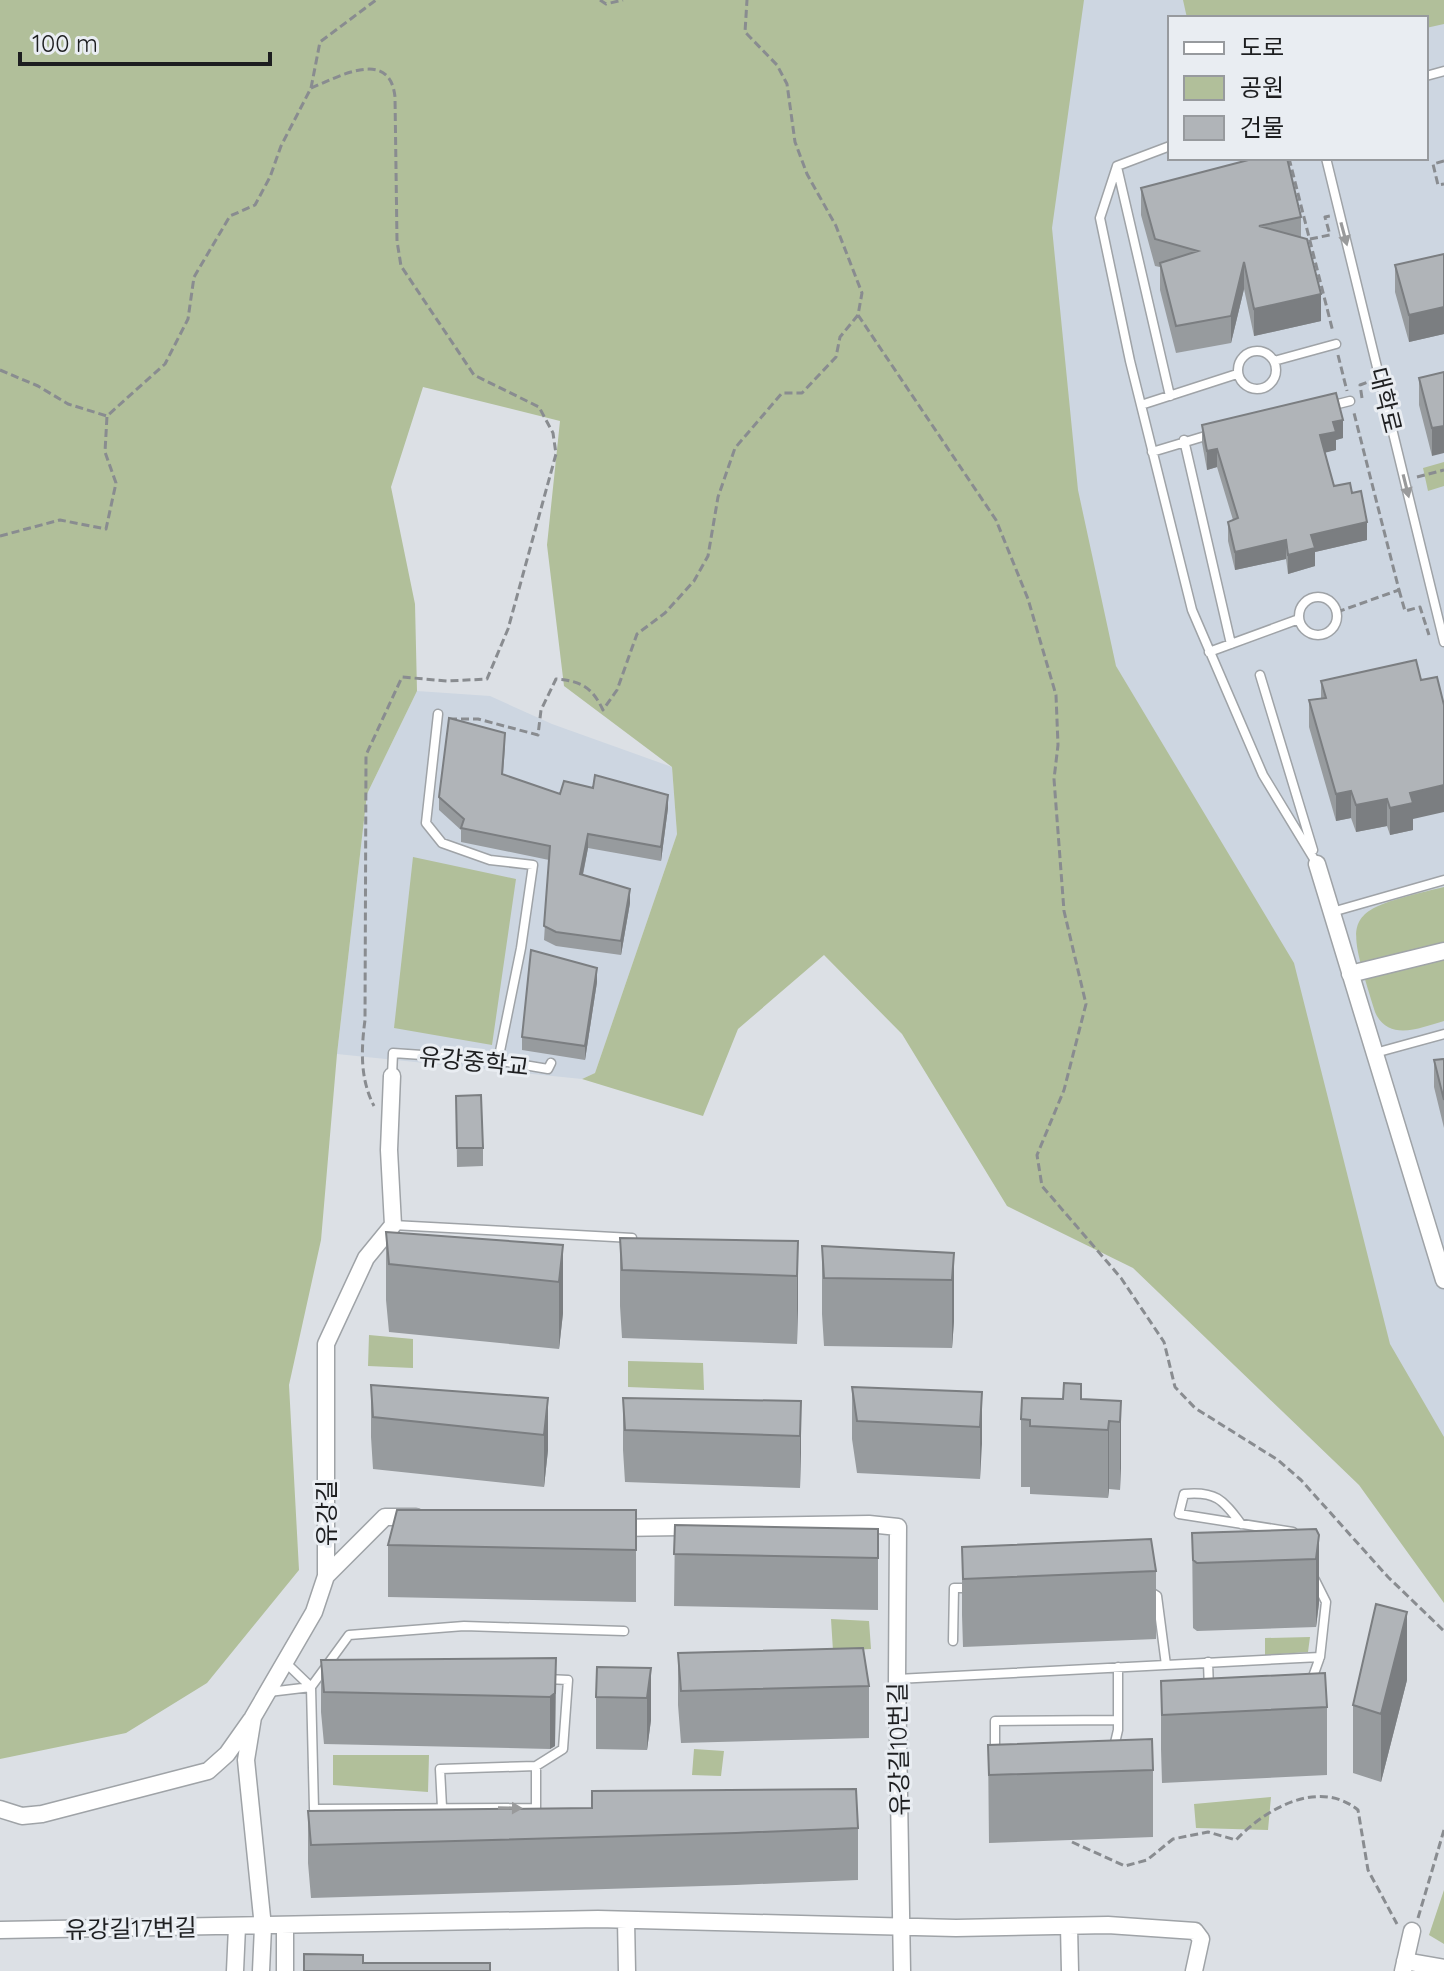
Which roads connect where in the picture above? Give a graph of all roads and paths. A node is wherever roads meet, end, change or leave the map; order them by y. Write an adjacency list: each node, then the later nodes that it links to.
1 (376, 0): 5 (path)
2 (600, 0): 3 (path)
3 (623, 0)
4 (747, 0): 14 (path)
5 (311, 88): 24 (path); 50 (path)
6 (1168, 147): 10 (lane)
7 (1290, 160): 13 (path)
8 (1326, 160): 12 (lane, 대학로)
9 (1444, 161): 11 (path)
10 (1117, 166): 20 (lane); 22 (lane)
11 (1444, 184)
12 (1339, 214): 13 (path); 19 (lane, 대학로, one-way to 19)
13 (1310, 239): 15 (path)
14 (858, 315): 39 (path); 63 (path)
15 (1336, 344): 16 (lane); 21 (path)
16 (1274, 361): 18 (lane); 18 (lane)
17 (0, 370): 24 (path)
18 (1237, 374): 20 (lane)
19 (1381, 379): 21 (path); 29 (lane, 대학로)
20 (1170, 396): 22 (lane)
21 (1350, 401): 23 (lane); 31 (path)
22 (1141, 405): 27 (lane)
23 (1320, 408)
24 (107, 416): 30 (path)
25 (1229, 430): 26 (lane)
26 (1184, 440): 27 (lane); 36 (lane)
27 (1152, 452): 37 (lane)
28 (1444, 470): 29 (path)
29 (1405, 480): 34 (lane, 대학로, one-way to 34)
30 (0, 536)
31 (1399, 590): 32 (path); 34 (path)
32 (1337, 612): 33 (lane); 33 (lane)
33 (1299, 619): 36 (lane)
34 (1441, 631): 35 (lane, 대학로)
35 (1444, 642)
36 (1231, 644): 37 (lane)
37 (1209, 652): 40 (lane)
38 (1260, 675): 40 (lane)
39 (437, 716): 47 (lane)
40 (1317, 864): 42 (street)
41 (1444, 880): 42 (lane)
42 (1332, 912): 44 (street)
43 (1444, 951): 44 (street)
44 (1350, 974): 46 (street)
45 (1444, 1034): 46 (lane)
46 (1374, 1053): 53 (street)
47 (498, 1061): 48 (lane, 유강중학교); 49 (lane, 유강중학교)
48 (551, 1063)
49 (392, 1076): 51 (street)
50 (374, 1106)
51 (393, 1225): 52 (lane); 59 (street, 유강길)
52 (632, 1238)
53 (1444, 1280)
54 (436, 1516): 59 (street)
55 (1241, 1524): 55 (lane); 57 (lane)
56 (598, 1529): 71 (street, 유강길10번길)
57 (1299, 1546)
58 (1313, 1574): 65 (lane)
59 (326, 1576): 67 (street, 유강길)
60 (1134, 1583): 68 (lane)
61 (984, 1587): 64 (lane)
62 (624, 1631): 73 (lane)
63 (1444, 1631)
64 (953, 1641)
65 (1320, 1657): 66 (lane); 74 (lane)
66 (1208, 1662): 68 (lane); 76 (lane)
67 (286, 1663): 73 (lane); 75 (street, 유강길)
68 (1166, 1665): 69 (lane)
69 (1118, 1667): 71 (lane); 78 (lane)
70 (538, 1679): 80 (lane)
71 (897, 1679): 87 (street, 유강길10번길)
72 (326, 1686): 73 (lane)
73 (311, 1687): 75 (lane); 82 (lane)
74 (1308, 1692)
75 (268, 1693): 77 (street, 유강길)
76 (1210, 1699)
77 (253, 1717): 83 (street); 90 (street, 유강길)
78 (1118, 1720): 79 (lane); 81 (lane)
79 (1113, 1753)
80 (536, 1766): 82 (lane); 82 (lane, one-way to 80)
81 (995, 1768)
82 (442, 1807)
83 (0, 1809)
84 (1444, 1830): 93 (path)
85 (1072, 1842): 93 (path)
86 (626, 1920): 87 (street, 유강길17번길); 91 (street, 유강길17번길); 98 (street)
87 (903, 1926): 88 (street, 유강길17번길); 99 (street, 유강길10번길)
88 (1069, 1926): 100 (street); 101 (street, 유강길17번길)
89 (237, 1927): 90 (street, 유강길17번길); 92 (street, 유강길17번길); 95 (street)
90 (263, 1927): 91 (street, 유강길17번길); 96 (street, 유강길)
91 (285, 1927): 97 (street)
92 (0, 1930)
93 (1407, 1952): 94 (street)
94 (1444, 1968)
95 (235, 1971)
96 (261, 1971)
97 (285, 1971)
98 (627, 1971)
99 (902, 1971)
100 (1070, 1971)
101 (1194, 1971)

